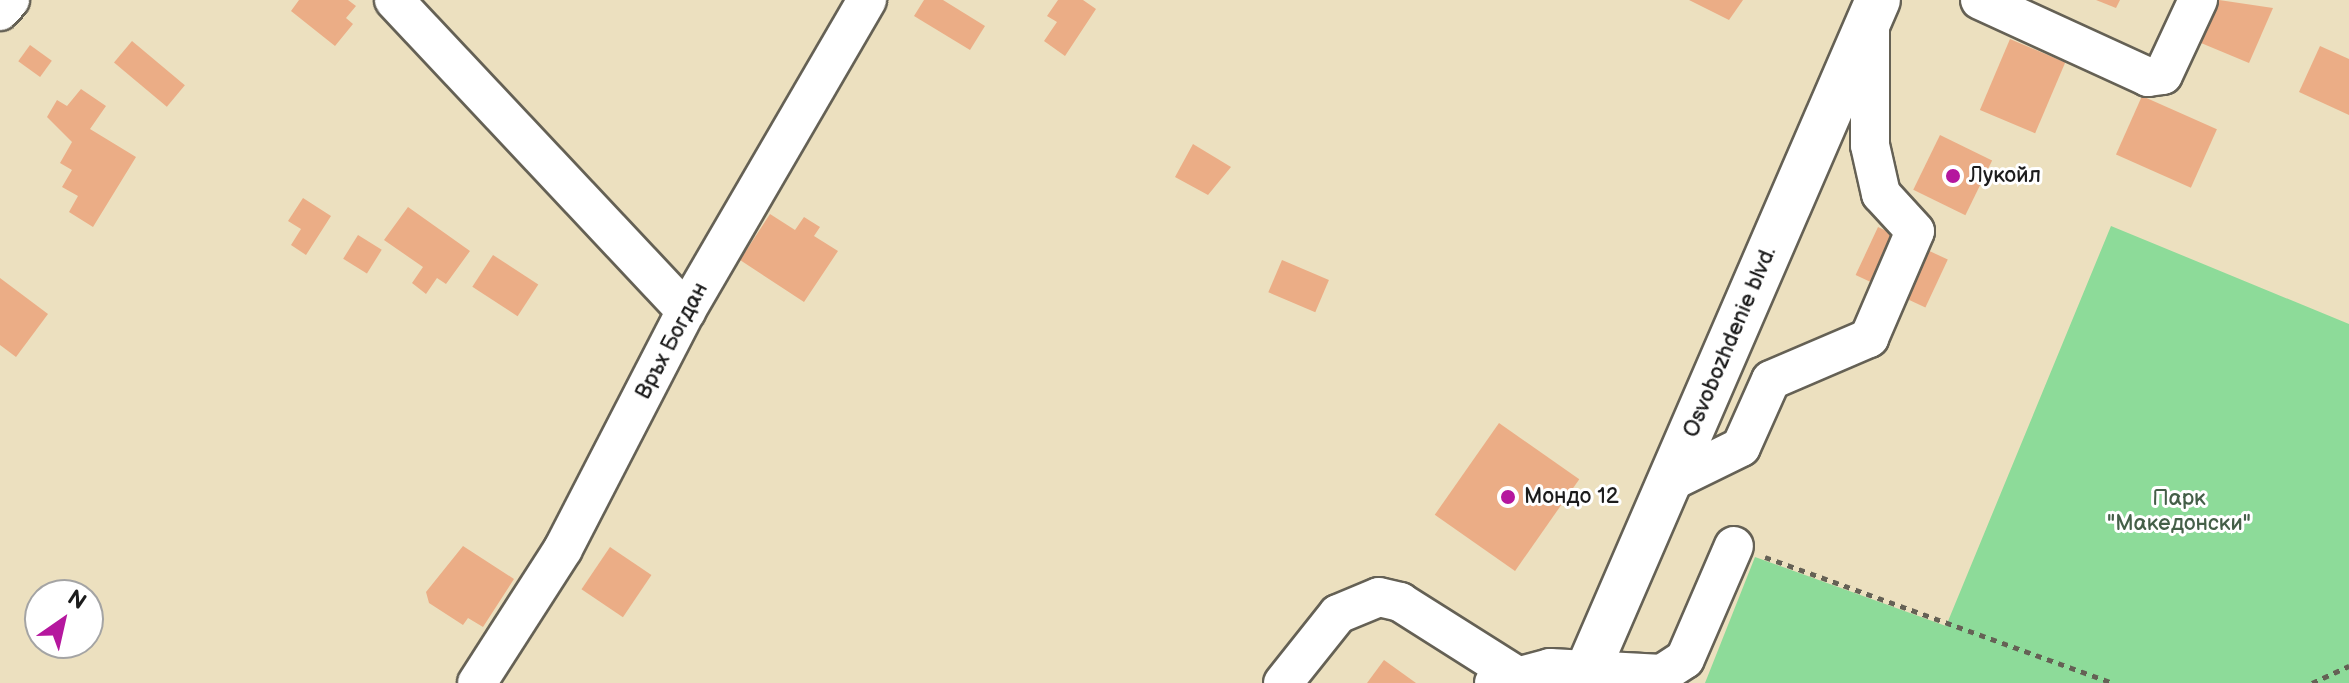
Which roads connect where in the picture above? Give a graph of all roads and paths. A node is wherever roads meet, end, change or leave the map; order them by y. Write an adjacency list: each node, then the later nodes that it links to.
1 (10, 0): 7 (street)
2 (394, 0): 8 (street)
3 (867, 0): 8 (street, Връх Богдан)
4 (1980, 0): 5 (street)
5 (2198, 0)
6 (1874, 10): 9 (main road, Osvobozhdenie blvd.); 9 (street)
7 (0, 11)
8 (686, 311): 14 (street, Връх Богдан)
9 (1670, 482): 12 (main road, Osvobozhdenie blvd.)
10 (1734, 546): 12 (street); 16 (path)
11 (2349, 666): 17 (path)
12 (1586, 675): 13 (street)
13 (1504, 678): 15 (street)
14 (477, 683)
15 (1283, 683)
16 (2114, 683)
17 (2312, 683)

